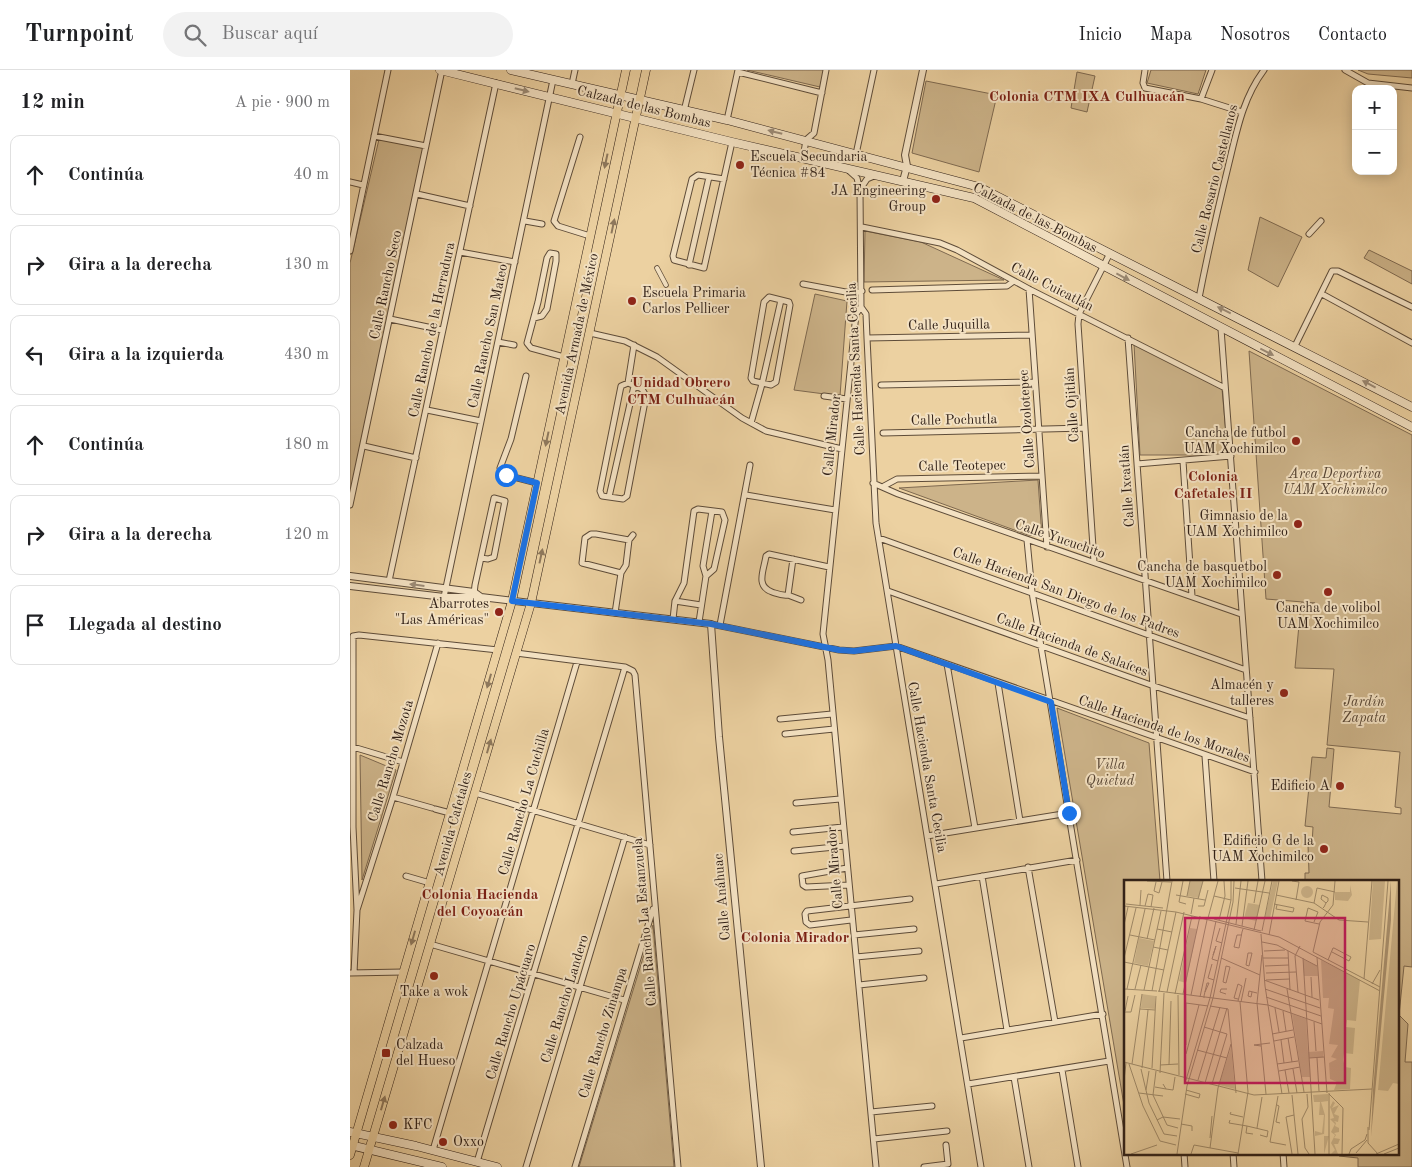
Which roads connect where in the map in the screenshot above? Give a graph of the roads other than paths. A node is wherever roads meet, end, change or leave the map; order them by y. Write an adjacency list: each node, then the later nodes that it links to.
1 (388, 70): 30 (street)
2 (442, 70): 17 (main road, Calzada de las Bombas); 34 (street, Calle Rancho Seco)
3 (511, 70): 16 (main road, Calzada de las Bombas)
4 (575, 70): 18 (street)
5 (626, 70): 21 (main road, Avenida Armada de México)
6 (646, 70): 24 (main road, Avenida Armada de México)
7 (694, 70): 25 (street)
8 (826, 70): 20 (street)
9 (874, 70): 35 (street)
10 (923, 70): 37 (street)
11 (1145, 70): 23 (street)
12 (1212, 70): 23 (street)
13 (1264, 70): 26 (street, Calle Rosario Castellanos)
14 (1345, 70): 19 (street)
15 (738, 71): 20 (street); 29 (street)
16 (553, 80): 18 (main road, Calzada de las Bombas); 22 (street, Calle Rancho San Mateo)
17 (496, 84): 22 (main road, Calzada de las Bombas, one-way to 22); 49 (street, Calle Rancho de la Herradura)
18 (572, 84): 21 (main road, Calzada de las Bombas)
19 (1412, 88)
20 (822, 93): 32 (street)
21 (620, 96): 24 (main road, Calzada de las Bombas); 27 (main road, Avenida Armada de México)
22 (549, 97): 27 (main road, Calzada de las Bombas); 50 (street, Calle Rancho San Mateo)
23 (1201, 99): 26 (street)
24 (640, 100): 25 (main road, Calzada de las Bombas); 28 (main road, Avenida Armada de México)
25 (684, 111): 29 (main road, Calzada de las Bombas)
26 (1242, 112): 70 (street, Calle Rosario Castellanos)
27 (617, 113): 28 (main road, Calzada de las Bombas); 55 (main road, Avenida Armada de México, one-way to 55)
28 (636, 118): 33 (main road, Calzada de las Bombas); 79 (main road, Avenida Armada de México, one-way to 28)
29 (727, 120): 32 (main road, Calzada de las Bombas, one-way to 29)
30 (374, 136): 34 (street); 45 (street)
31 (580, 137): 55 (street)
32 (806, 140): 35 (main road, Calzada de las Bombas); 36 (street)
33 (732, 142): 36 (main road, Calzada de las Bombas); 42 (street)
34 (426, 146): 48 (street, Calle Rancho Seco)
35 (856, 154): 37 (main road, Calzada de las Bombas)
36 (803, 158): 38 (main road, Calzada de las Bombas)
37 (907, 166): 41 (main road, Calzada de las Bombas); 43 (street)
38 (844, 168): 39 (main road, Calzada de las Bombas); 46 (street, Calle Hacienda Santa Cecilia)
39 (876, 175): 43 (main road, Calzada de las Bombas); 46 (street)
40 (709, 177): 42 (street); 60 (street); 60 (street)
41 (950, 177): 47 (main road); 58 (main road, Calzada de las Bombas)
42 (724, 180): 60 (street)
43 (904, 181): 47 (main road, Calzada de las Bombas)
44 (350, 182): 45 (street)
45 (363, 185): 56 (street)
46 (860, 191): 53 (street, Calle Hacienda Santa Cecilia)
47 (946, 191): 61 (main road, Calzada de las Bombas)
48 (417, 194): 49 (street); 76 (street, Calle Rancho Seco)
49 (470, 206): 57 (street, Calle Rancho de la Herradura)
50 (525, 221): 52 (street); 59 (street, Calle Rancho San Mateo)
51 (1321, 221): 54 (street)
52 (542, 224)
53 (862, 227): 63 (street, Calle Cuicatlán); 68 (street, Calle Hacienda Santa Cecilia)
54 (1309, 234)
55 (590, 236): 88 (main road, Avenida Armada de México)
56 (350, 251)
57 (460, 252): 59 (street); 78 (street, Calle Rancho de la Herradura)
58 (1110, 253): 61 (street, Calle Ojitlán); 70 (main road, Calzada de las Bombas)
59 (515, 262): 83 (street, Calle Rancho San Mateo)
60 (689, 265)
61 (1103, 266): 74 (street, Calle Ojitlán); 77 (main road, Calzada de las Bombas, one-way to 77)
62 (657, 268): 65 (street)
63 (1014, 281): 66 (street, Calle Cuicatlán); 67 (street)
64 (803, 284): 68 (street)
65 (666, 285)
66 (1029, 289): 74 (street, Calle Cuicatlán); 80 (street, Calle Ozolotepec)
67 (872, 290)
68 (862, 291): 72 (street, Calle Hacienda Santa Cecilia)
69 (1322, 294): 73 (street); 84 (street); 87 (street)
70 (1199, 298): 87 (main road, Calzada de las Bombas, one-way to 70)
71 (781, 300): 92 (street); 92 (street); 92 (street)
72 (861, 307): 81 (street, Calle Hacienda Santa Cecilia); 97 (street, Calle Mirador)
73 (1412, 308)
74 (1079, 314): 82 (street, Calle Cuicatlán); 103 (street, Calle Ojitlán)
75 (534, 318): 75 (street); 88 (street)
76 (390, 319): 78 (street); 106 (street, Calle Rancho Seco)
77 (1221, 328): 95 (street); 102 (main road, Calzada de las Bombas, one-way to 102)
78 (442, 330): 99 (street, Calle Rancho de la Herradura)
79 (590, 333): 86 (street); 149 (main road, Avenida Armada de México, one-way to 79)
80 (1031, 335): 81 (street, Calle Juquilla); 90 (street, Calle Ozolotepec)
81 (867, 338): 115 (street, Calle Hacienda Santa Cecilia)
82 (1128, 338): 95 (street, Calle Cuicatlán); 111 (street, Calle Ixcatlán)
83 (498, 342): 85 (street); 100 (street, Calle Rancho San Mateo)
84 (1412, 343)
85 (514, 345)
86 (634, 345): 91 (street); 101 (street)
87 (1295, 346): 98 (main road, Calzada de las Bombas, one-way to 87)
88 (564, 357): 114 (main road, Avenida Armada de México, one-way to 114)
89 (526, 376): 114 (street)
90 (1035, 382): 93 (street); 104 (street, Calle Ozolotepec)
91 (628, 383): 94 (street); 118 (street)
92 (762, 384): 101 (street)
93 (881, 385)
94 (634, 386): 118 (street); 118 (street)
95 (1226, 388): 108 (street)
96 (824, 396): 97 (street)
97 (847, 399): 107 (street, Calle Mirador)
98 (1412, 407)
99 (427, 410): 100 (street); 109 (street, Calle Rancho de la Herradura)
100 (481, 421): 139 (street, Calle Rancho San Mateo)
101 (751, 423): 107 (street)
102 (1412, 427)
103 (1085, 428): 104 (street, Calle Pochutla); 129 (street, Calle Ojitlán)
104 (1039, 430): 105 (street, Calle Pochutla); 113 (street, Calle Ozolotepec)
105 (883, 433)
106 (364, 446): 109 (street); 119 (street, Calle Rancho Seco)
107 (842, 449): 120 (street, Calle Mirador)
108 (1231, 456): 110 (street); 152 (street)
109 (416, 458): 136 (street, Calle Rancho de la Herradura)
110 (1183, 461): 111 (street); 144 (street)
111 (1137, 464): 135 (street, Calle Ixcatlán)
112 (750, 465): 117 (street)
113 (1042, 476): 116 (street, Calle Teotepec); 126 (street, Calle Ozolotepec)
114 (537, 483): 147 (main road, Avenida Armada de México)
115 (873, 483): 116 (street, Calle Yucuchito); 123 (street, Calle Hacienda Santa Cecilia)
116 (884, 486): 125 (street, Calle Yucuchito)
117 (746, 495): 120 (street); 156 (street)
118 (610, 498)
119 (350, 501)
120 (835, 510): 130 (street, Calle Mirador)
121 (712, 511): 133 (street); 133 (street); 148 (street)
122 (633, 534): 124 (street)
123 (879, 538): 140 (street, Calle Hacienda Santa Cecilia); 141 (street, Calle Hacienda San Diego de los Padres)
124 (629, 540): 131 (street); 131 (street)
125 (1027, 540): 126 (street, Calle Yucuchito); 141 (street)
126 (1047, 547): 129 (street, Calle Yucuchito)
127 (481, 558): 127 (street); 142 (street)
128 (793, 559): 130 (street); 143 (street); 143 (street)
129 (1094, 562): 135 (street, Calle Yucuchito)
130 (829, 567): 159 (street, Calle Mirador)
131 (621, 572): 151 (street)
132 (350, 576): 134 (street)
133 (706, 576): 150 (street)
134 (362, 578): 136 (street); 138 (street)
135 (1145, 580): 144 (street, Calle Yucuchito); 157 (street, Calle Ixcatlán)
136 (389, 581): 139 (street, one-way to 136)
137 (350, 586): 138 (street)
138 (360, 587): 145 (street)
139 (446, 588): 142 (street); 145 (street, Calle Rancho San Mateo)
140 (888, 591): 160 (street, Calle Hacienda Santa Cecilia); 161 (street, Calle Hacienda de Salaíces)
141 (1032, 592): 157 (street, Calle Hacienda San Diego de los Padres); 161 (street)
142 (473, 595): 145 (street); 147 (street)
143 (788, 595): 146 (street)
144 (1192, 596): 152 (street, Calle Yucuchito)
145 (444, 597)
146 (801, 600)
147 (512, 601): 149 (street); 162 (main road, Avenida Cafetales)
148 (675, 601): 150 (street); 153 (street)
149 (531, 604): 151 (street); 163 (main road, Avenida Cafetales)
150 (700, 605): 154 (street)
151 (615, 613): 153 (street)
152 (1241, 614): 167 (street)
153 (673, 619): 154 (street)
154 (699, 622): 155 (street)
155 (711, 624): 156 (street); 260 (street, Calle Anáhuac)
156 (720, 625): 159 (street)
157 (1148, 633): 167 (street, Calle Hacienda San Diego de los Padres); 170 (street, Calle Ixcatlán)
158 (438, 643): 162 (street); 168 (street); 180 (street, Calle Rancho Mozota)
159 (824, 646): 160 (street); 172 (street, Calle Mirador)
160 (896, 646): 165 (street, Calle Hacienda de los Morales); 195 (street, Calle Hacienda Santa Cecilia)
161 (1043, 646): 170 (street, Calle Hacienda de Salaíces); 171 (street)
162 (498, 650): 187 (main road, Avenida Cafetales, one-way to 187)
163 (516, 653): 164 (street); 182 (main road, Avenida Cafetales, one-way to 163)
164 (577, 662): 166 (street); 186 (street, Calle Rancho La Cuchilla)
165 (948, 664): 169 (street, Calle Hacienda de los Morales); 193 (street)
166 (625, 667): 190 (street, Calle Rancho Upácuaro); 197 (street, Calle Rancho La Estanzuela)
167 (1246, 670): 173 (street)
168 (351, 678): 178 (street)
169 (998, 683): 171 (street, Calle Hacienda de los Morales); 189 (street)
170 (1151, 685): 173 (street, Calle Hacienda de Salaíces); 177 (street, Calle Ixcatlán)
171 (1051, 702): 177 (street, Calle Hacienda de los Morales); 188 (street)
172 (832, 714): 174 (street); 175 (street, Calle Mirador)
173 (1250, 718): 181 (street)
174 (780, 719)
175 (834, 729): 176 (street); 184 (street, Calle Mirador)
176 (785, 734)
177 (1156, 738): 179 (street, Calle Hacienda de los Morales); 205 (street, Calle Ixcatlán)
178 (353, 747): 180 (street); 191 (street)
179 (1205, 756): 181 (street, Calle Hacienda de los Morales); 206 (street)
180 (403, 762): 183 (street, Calle Rancho Mozota)
181 (1254, 772): 207 (street)
182 (475, 793): 186 (street); 218 (main road, Avenida Cafetales)
183 (393, 797): 187 (street); 214 (street, Calle Rancho Mozota)
184 (840, 799): 185 (street); 192 (street, Calle Mirador)
185 (796, 803)
186 (532, 810): 190 (street); 221 (street, Calle Rancho La Cuchilla)
187 (450, 813): 208 (main road, Avenida Cafetales)
188 (1069, 813): 189 (street); 200 (street)
189 (1020, 821): 193 (street)
190 (579, 823): 196 (street); 224 (street, Calle Rancho Upácuaro)
191 (352, 827): 214 (street)
192 (842, 827): 194 (street); 198 (street, Calle Mirador)
193 (974, 828): 195 (street)
194 (793, 832)
195 (928, 836): 209 (street, Calle Hacienda Santa Cecilia)
196 (625, 837): 197 (street); 227 (street, Calle Rancho Landero)
197 (650, 844): 213 (street, Calle Rancho La Estanzuela)
198 (845, 846): 199 (street); 202 (street, Calle Mirador)
199 (794, 852)
200 (1076, 860): 201 (street); 229 (street)
201 (1028, 867): 204 (street); 230 (street)
202 (847, 868): 210 (street, Calle Mirador); 210 (street)
203 (406, 876): 208 (street)
204 (982, 876): 209 (street); 231 (street)
205 (1167, 880)
206 (1214, 880)
207 (1262, 880)
208 (430, 883): 222 (main road, Avenida Cafetales, one-way to 222)
209 (936, 884): 232 (street, Calle Hacienda Santa Cecilia)
210 (848, 885): 212 (street, Calle Mirador)
211 (910, 899): 212 (street)
212 (850, 905): 215 (street, Calle Mirador); 215 (street)
213 (654, 906): 228 (street, Calle Rancho Zinampa); 259 (street, Calle Rancho La Estanzuela)
214 (356, 910): 223 (street, Calle Rancho Mozota)
215 (851, 920): 217 (street, Calle Mirador)
216 (914, 929): 217 (street)
217 (854, 935): 220 (street, Calle Mirador)
218 (430, 944): 221 (street); 242 (main road, Avenida Cafetales, one-way to 218)
219 (919, 951): 220 (street)
220 (856, 957): 226 (street, Calle Mirador)
221 (488, 961): 224 (street); 247 (street, Calle Rancho La Cuchilla)
222 (404, 972): 223 (street); 241 (main road, Avenida Cafetales)
223 (352, 973)
224 (534, 974): 227 (street); 253 (street, Calle Rancho Upácuaro)
225 (924, 978): 226 (street)
226 (859, 985): 238 (street, Calle Mirador)
227 (580, 987): 228 (street); 257 (street, Calle Rancho Landero)
228 (624, 1000): 258 (street, Calle Rancho Zinampa)
229 (1103, 1014): 230 (street); 233 (street)
230 (1055, 1022): 231 (street)
231 (1007, 1030): 232 (street)
232 (960, 1038): 236 (street, Calle Hacienda Santa Cecilia)
233 (1109, 1061): 234 (street); 240 (street)
234 (1062, 1070): 235 (street); 265 (street)
235 (1014, 1077): 236 (street); 264 (street)
236 (968, 1084): 263 (street, Calle Hacienda Santa Cecilia)
237 (932, 1106): 238 (street)
238 (871, 1112): 243 (street, Calle Mirador)
239 (947, 1131): 243 (street)
240 (1124, 1132)
241 (353, 1133): 242 (main road); 245 (main road, Avenida Cafetales)
242 (373, 1138): 246 (main road, Avenida Cafetales); 247 (main road)
243 (874, 1139): 261 (street, Calle Mirador)
244 (946, 1145): 262 (street)
245 (351, 1146): 246 (main road); 248 (main road, Avenida Cafetales)
246 (369, 1150): 254 (main road, Avenida Cafetales); 255 (main road)
247 (433, 1150): 253 (main road)
248 (350, 1154)
249 (1126, 1154): 266 (street)
250 (1184, 1154): 267 (street)
251 (1233, 1154): 268 (street)
252 (1283, 1154): 269 (street)
253 (477, 1162): 256 (main road)
254 (364, 1167)
255 (442, 1167)
256 (498, 1167)
257 (526, 1167)
258 (575, 1167)
259 (678, 1167)
260 (761, 1167)
261 (876, 1167)
262 (924, 1167)
263 (982, 1167)
264 (1029, 1167)
265 (1078, 1167)
266 (1127, 1167)
267 (1185, 1167)
268 (1234, 1167)
269 (1284, 1167)

